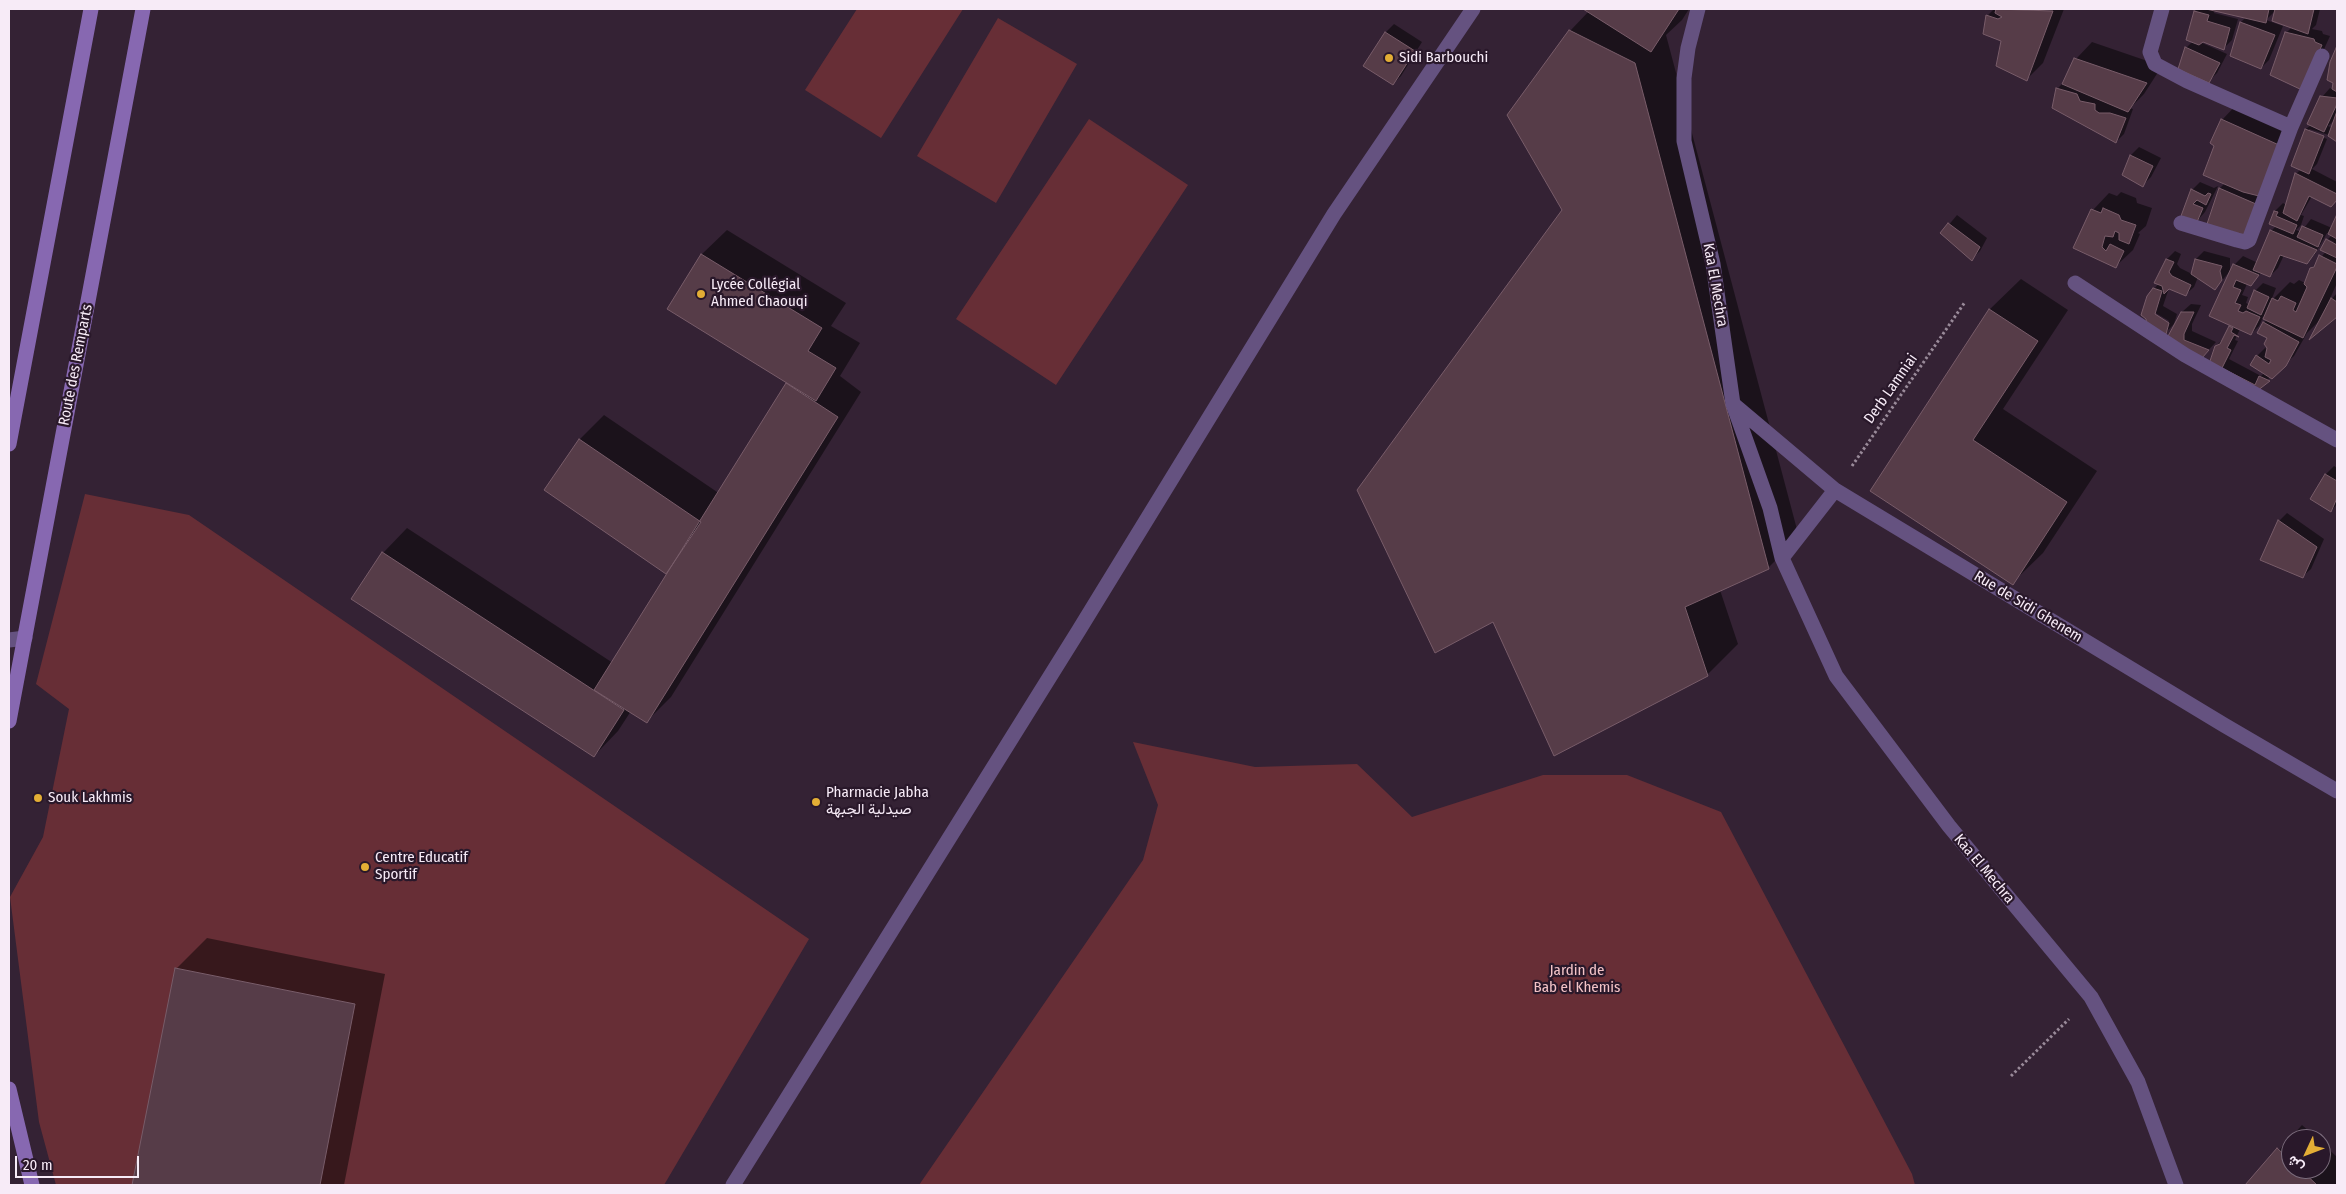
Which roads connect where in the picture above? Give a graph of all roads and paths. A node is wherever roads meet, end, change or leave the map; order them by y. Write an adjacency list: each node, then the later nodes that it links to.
1 (90, 9): 13 (main road)
2 (142, 9): 16 (main road, Route des Remparts)
3 (1473, 9): 24 (street)
4 (1698, 9): 11 (street, Kaa El Mechra)
5 (2162, 9): 7 (street)
6 (2322, 56): 7 (street)
7 (2291, 127): 8 (street)
8 (2181, 223)
9 (2075, 283): 12 (street)
10 (1965, 302): 14 (path, Derb Lamniai)
11 (1733, 404): 14 (street, Rue de Sidi Ghenem); 15 (street, Kaa El Mechra)
12 (2337, 440)
13 (9, 444)
14 (1835, 490): 15 (street); 19 (street, Rue de Sidi Ghenem)
15 (1782, 558): 20 (street, Kaa El Mechra)
16 (25, 638): 17 (street); 18 (main road, Route des Remparts)
17 (9, 640)
18 (9, 722)
19 (2337, 790)
20 (2091, 997): 21 (path); 25 (street, Kaa El Mechra)
21 (2011, 1076)
22 (9, 1089): 23 (main road)
23 (32, 1185)
24 (733, 1185)
25 (2176, 1185)

